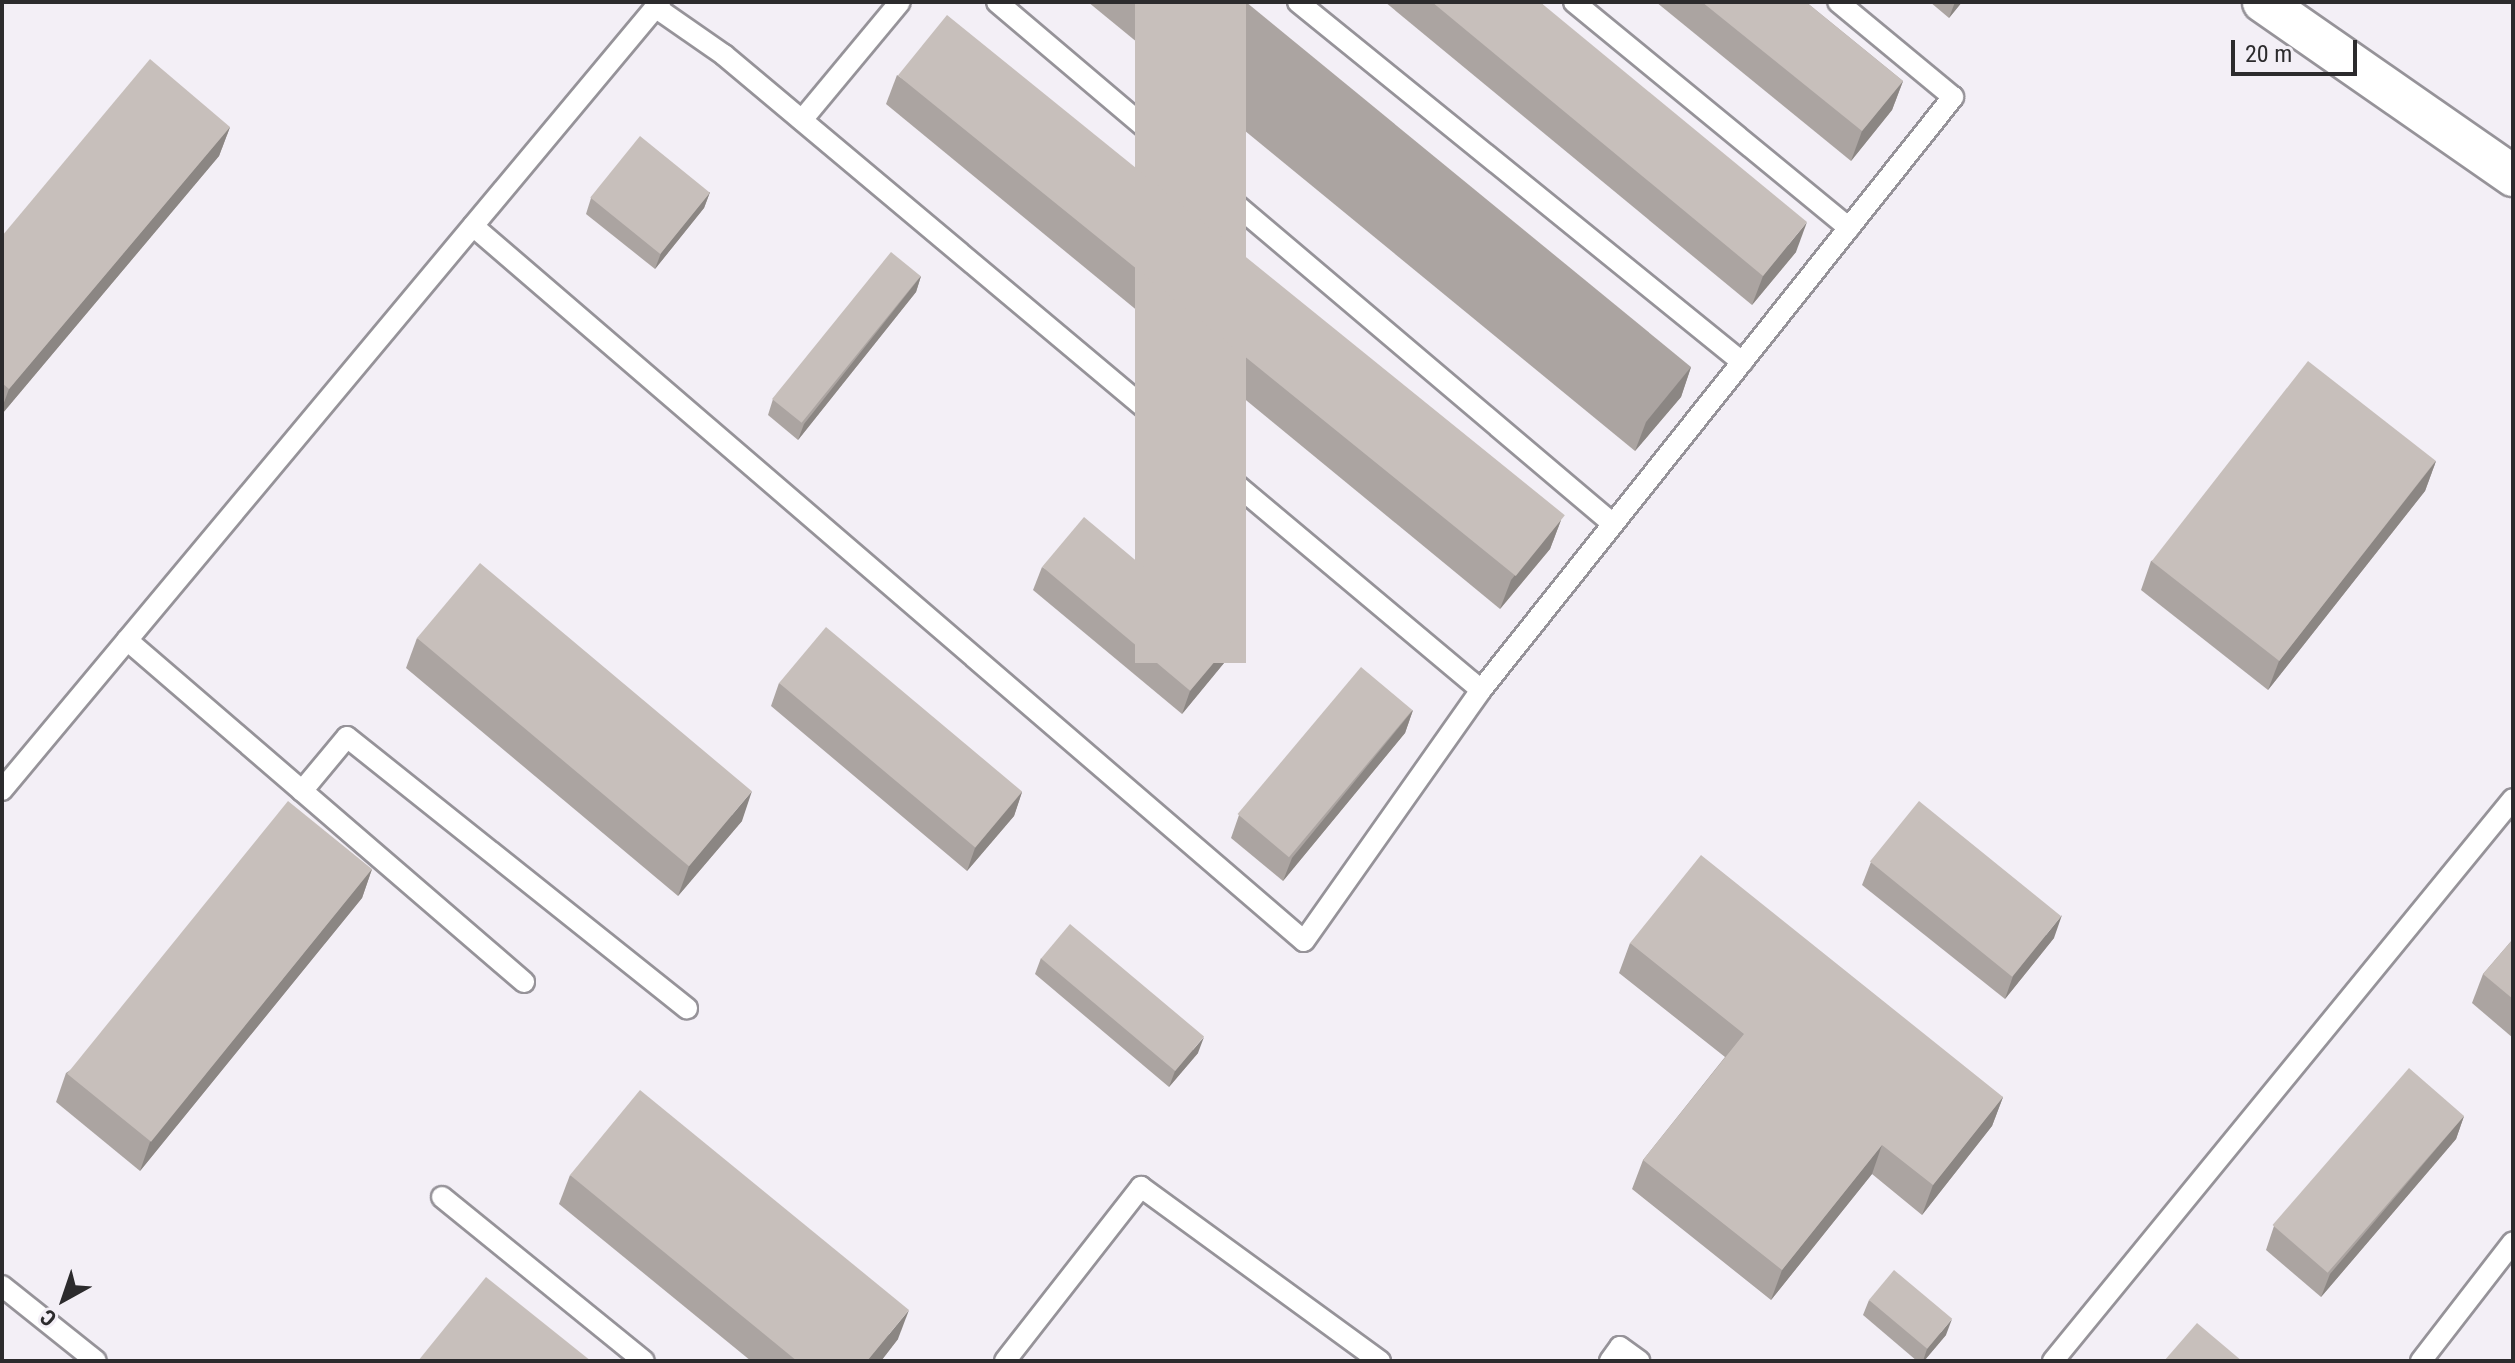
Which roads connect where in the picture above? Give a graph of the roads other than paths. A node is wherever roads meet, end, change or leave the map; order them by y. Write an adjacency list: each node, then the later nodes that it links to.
1 (900, 2): 8 (lane)
2 (997, 2): 13 (lane)
3 (1298, 2): 12 (lane)
4 (1574, 2): 11 (lane)
5 (1838, 2): 11 (lane)
6 (2263, 2): 9 (street)
7 (658, 5): 8 (lane); 10 (lane)
8 (802, 120): 15 (lane)
9 (2513, 176)
10 (473, 226): 14 (lane); 15 (lane)
11 (1849, 228): 12 (lane)
12 (1742, 362): 13 (lane)
13 (1613, 524): 15 (lane)
14 (127, 640): 16 (lane); 17 (lane)
15 (1481, 690)
16 (2, 790)
17 (302, 791): 19 (lane); 20 (lane)
18 (2513, 799): 31 (lane)
19 (524, 982)
20 (687, 1008)
21 (442, 1197): 26 (lane)
22 (2513, 1242): 24 (lane)
23 (2, 1286): 25 (lane)
24 (2426, 1354): 32 (lane)
25 (96, 1361)
26 (644, 1361)
27 (1005, 1361): 28 (lane)
28 (1380, 1361)
29 (1610, 1361): 30 (lane)
30 (1639, 1361)
31 (2053, 1361)
32 (2448, 1361)

